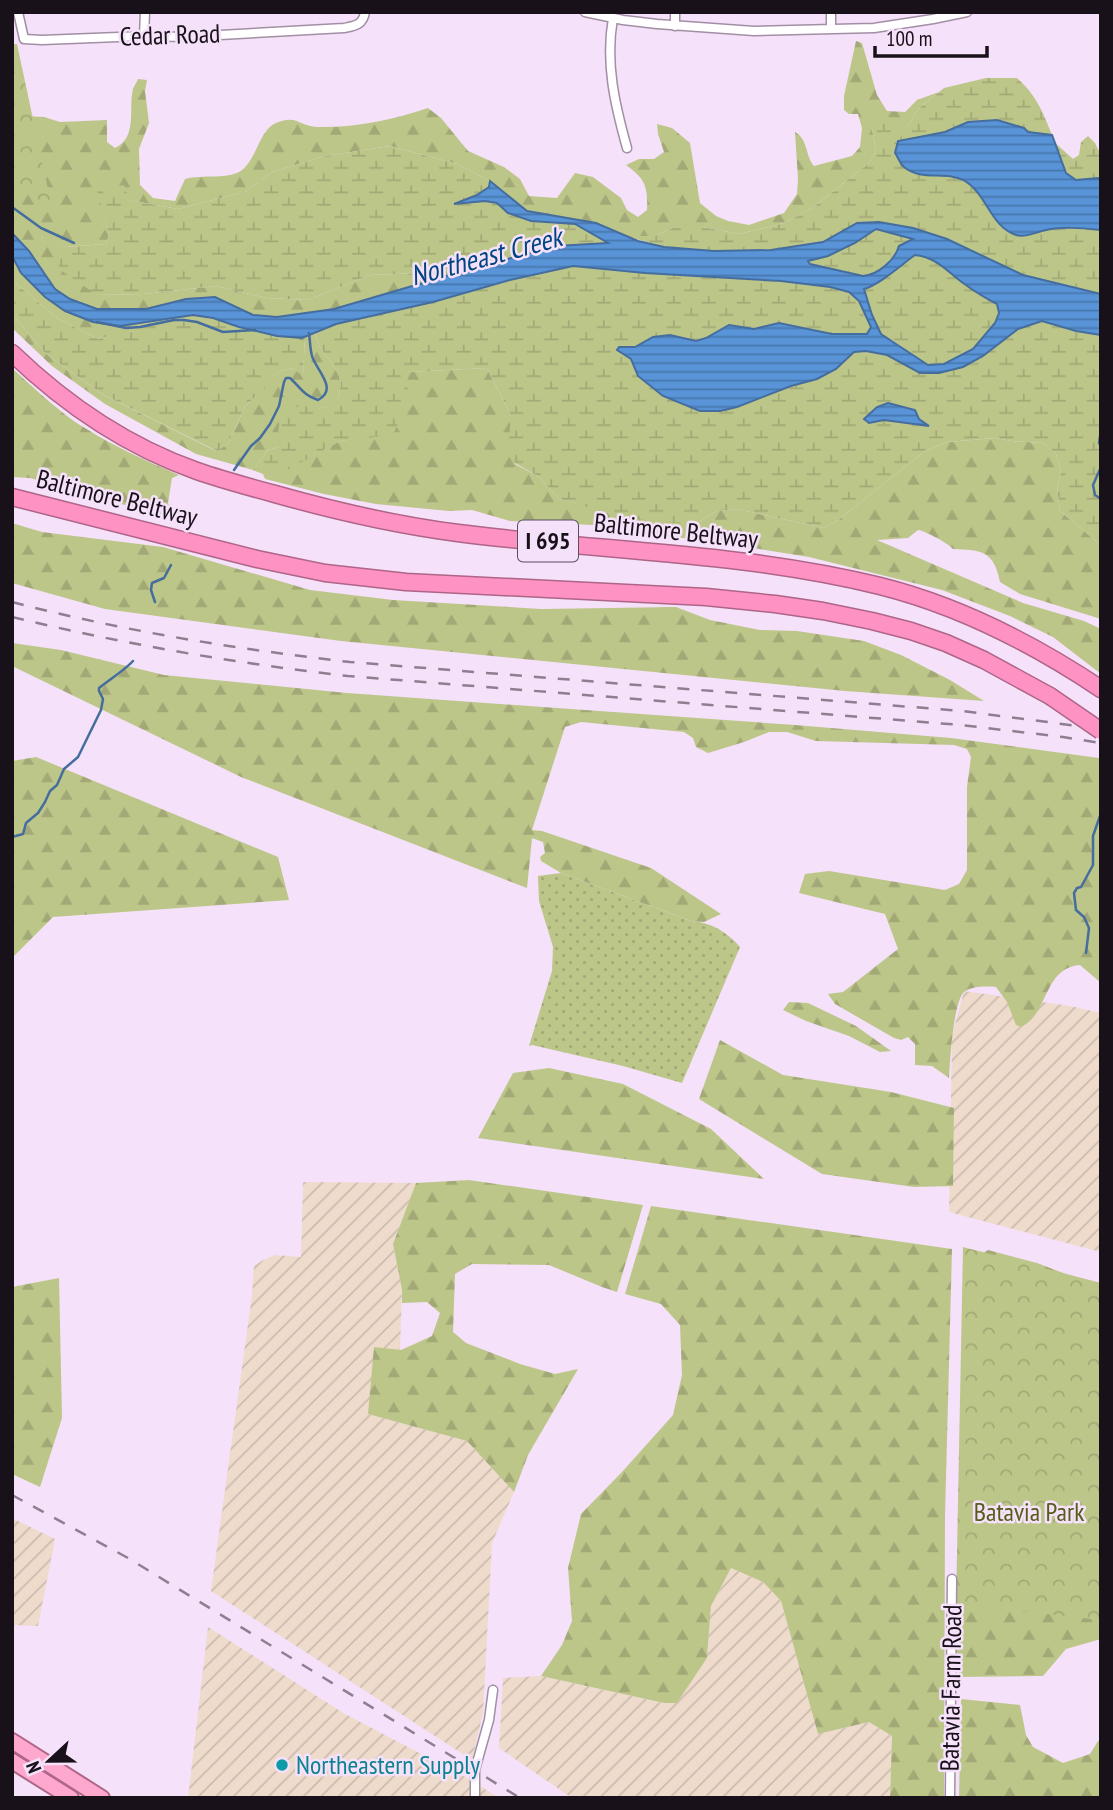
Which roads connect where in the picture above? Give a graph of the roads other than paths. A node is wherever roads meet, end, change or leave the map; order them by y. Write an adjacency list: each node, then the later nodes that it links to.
1 (18, 12): 11 (street, Cedar Road)
2 (145, 12): 11 (street)
3 (365, 12): 11 (street, Cedar Road)
4 (584, 12): 8 (street)
5 (675, 12): 9 (street)
6 (831, 12): 10 (street)
7 (967, 12): 10 (street)
8 (612, 18): 9 (street); 12 (street)
9 (676, 26): 10 (street)
10 (831, 29)
11 (144, 36)
12 (627, 148)
13 (12, 353): 15 (highway, Baltimore Beltway / I 695)
14 (12, 495): 16 (highway, Baltimore Beltway / I 695, bridge)
15 (1101, 689)
16 (1101, 731)
17 (952, 1579): 24 (street, Batavia Farm Road)
18 (493, 1690): 23 (street)
19 (12, 1741): 22 (highway)
20 (12, 1761): 21 (highway)
21 (71, 1798)
22 (102, 1798)
23 (475, 1798)
24 (950, 1798)

